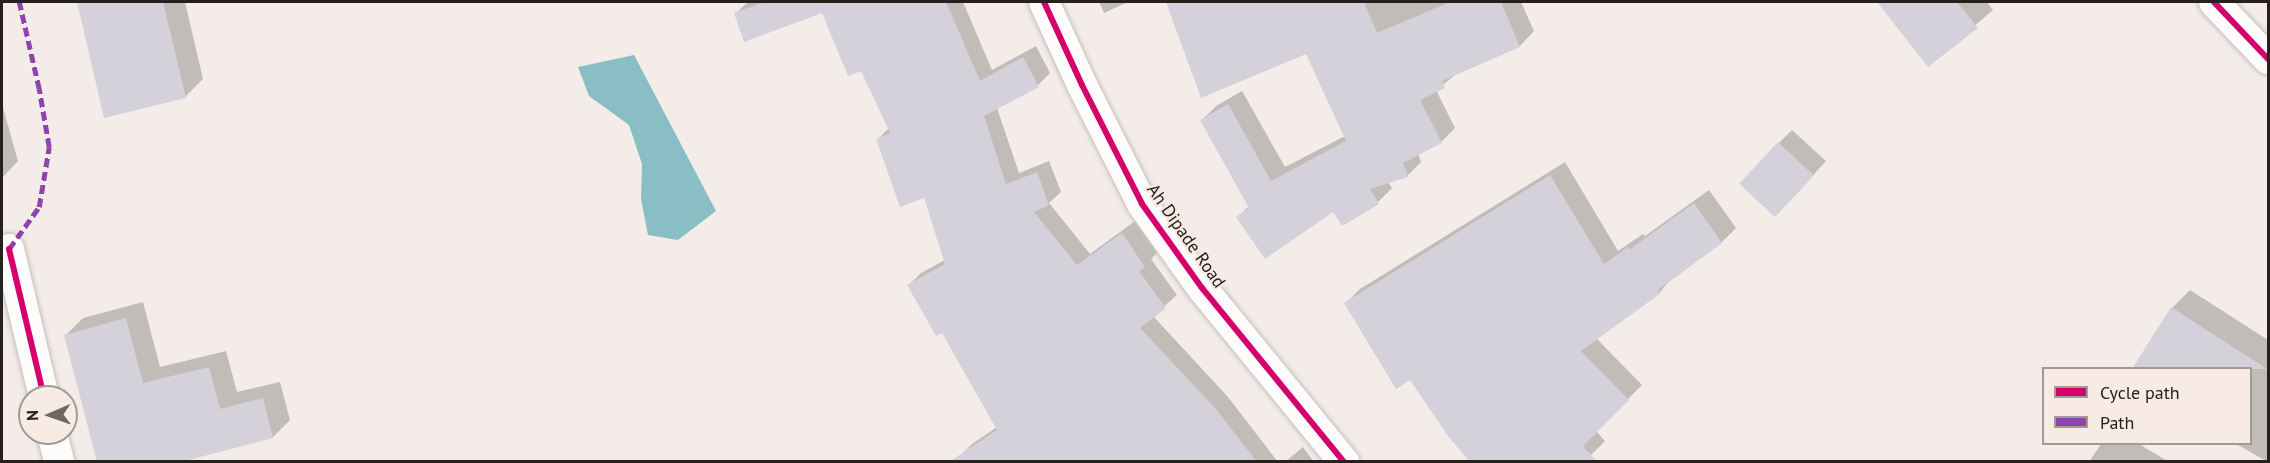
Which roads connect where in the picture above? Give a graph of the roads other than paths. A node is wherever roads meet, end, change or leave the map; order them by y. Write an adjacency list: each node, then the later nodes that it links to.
1 (1044, 2): 8 (street, Ah Dipade Road)
2 (2214, 2): 3 (street)
3 (2268, 59)
4 (9, 249): 5 (street)
5 (41, 385)
6 (55, 445): 7 (street)
7 (59, 462)
8 (1344, 462)

